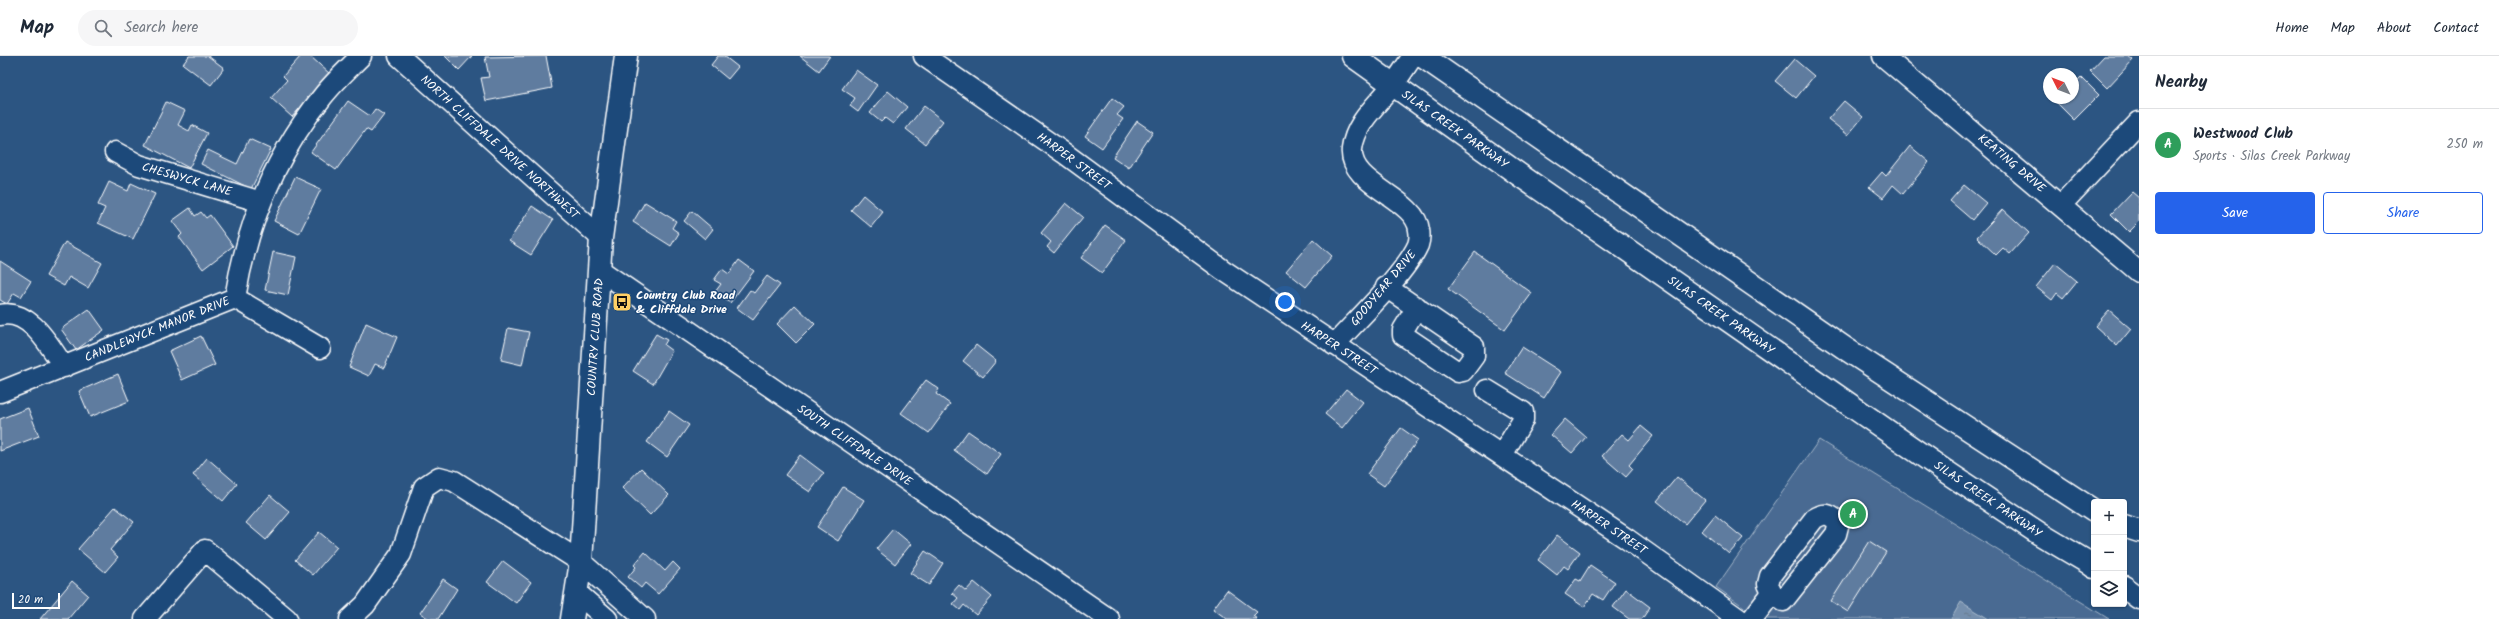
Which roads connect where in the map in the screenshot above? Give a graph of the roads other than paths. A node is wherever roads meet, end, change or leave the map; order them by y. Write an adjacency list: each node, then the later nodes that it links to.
1 (361, 56): 12 (street, CANDLEWYCK MANOR DRIVE)
2 (399, 56): 14 (street, NORTH CLIFFDALE DRIVE NORTHWEST)
3 (626, 56): 14 (main road, COUNTRY CLUB ROAD)
4 (924, 56): 21 (street, HARPER STREET)
5 (1353, 56): 9 (main road, SILAS CREEK PARKWAY)
6 (1413, 56): 9 (street, GOODYEAR DRIVE)
7 (1422, 56): 27 (main road)
8 (1883, 56): 13 (street, KEATING DRIVE)
9 (1393, 85): 17 (street, GOODYEAR DRIVE); 33 (main road, SILAS CREEK PARKWAY)
10 (2139, 122): 13 (street)
11 (115, 152): 12 (street, CHESWYCK LANE)
12 (261, 202): 18 (street, CANDLEWYCK MANOR DRIVE)
13 (2062, 204): 16 (street, KEATING DRIVE)
14 (601, 238): 15 (main road, COUNTRY CLUB ROAD)
15 (600, 270): 32 (main road, COUNTRY CLUB ROAD); 46 (street, SOUTH CLIFFDALE DRIVE)
16 (2139, 272)
17 (1386, 287): 19 (street); 21 (street, GOODYEAR DRIVE)
18 (235, 298): 22 (street); 23 (street, CANDLEWYCK MANOR DRIVE)
19 (1417, 307)
20 (0, 315): 23 (street)
21 (1334, 345): 26 (street, HARPER STREET)
22 (320, 348)
23 (64, 366): 25 (street, CANDLEWYCK MANOR DRIVE)
24 (1487, 390): 26 (street)
25 (0, 392)
26 (1502, 455): 47 (street, HARPER STREET)
27 (2091, 509)
28 (2127, 527): 30 (main road)
29 (2127, 531): 31 (main road)
30 (2139, 531)
31 (2139, 538)
32 (581, 562): 37 (main road, COUNTRY CLUB ROAD); 42 (street); 45 (street)
33 (2091, 564)
34 (2127, 580): 35 (main road)
35 (2139, 586)
36 (2127, 589): 38 (main road)
37 (576, 592): 43 (main road, COUNTRY CLUB ROAD); 44 (street)
38 (2139, 598)
39 (1784, 601): 48 (street)
40 (145, 619): 41 (street)
41 (287, 619)
42 (350, 619)
43 (572, 619)
44 (607, 619)
45 (645, 619)
46 (1110, 619)
47 (1739, 619)
48 (1752, 619)

